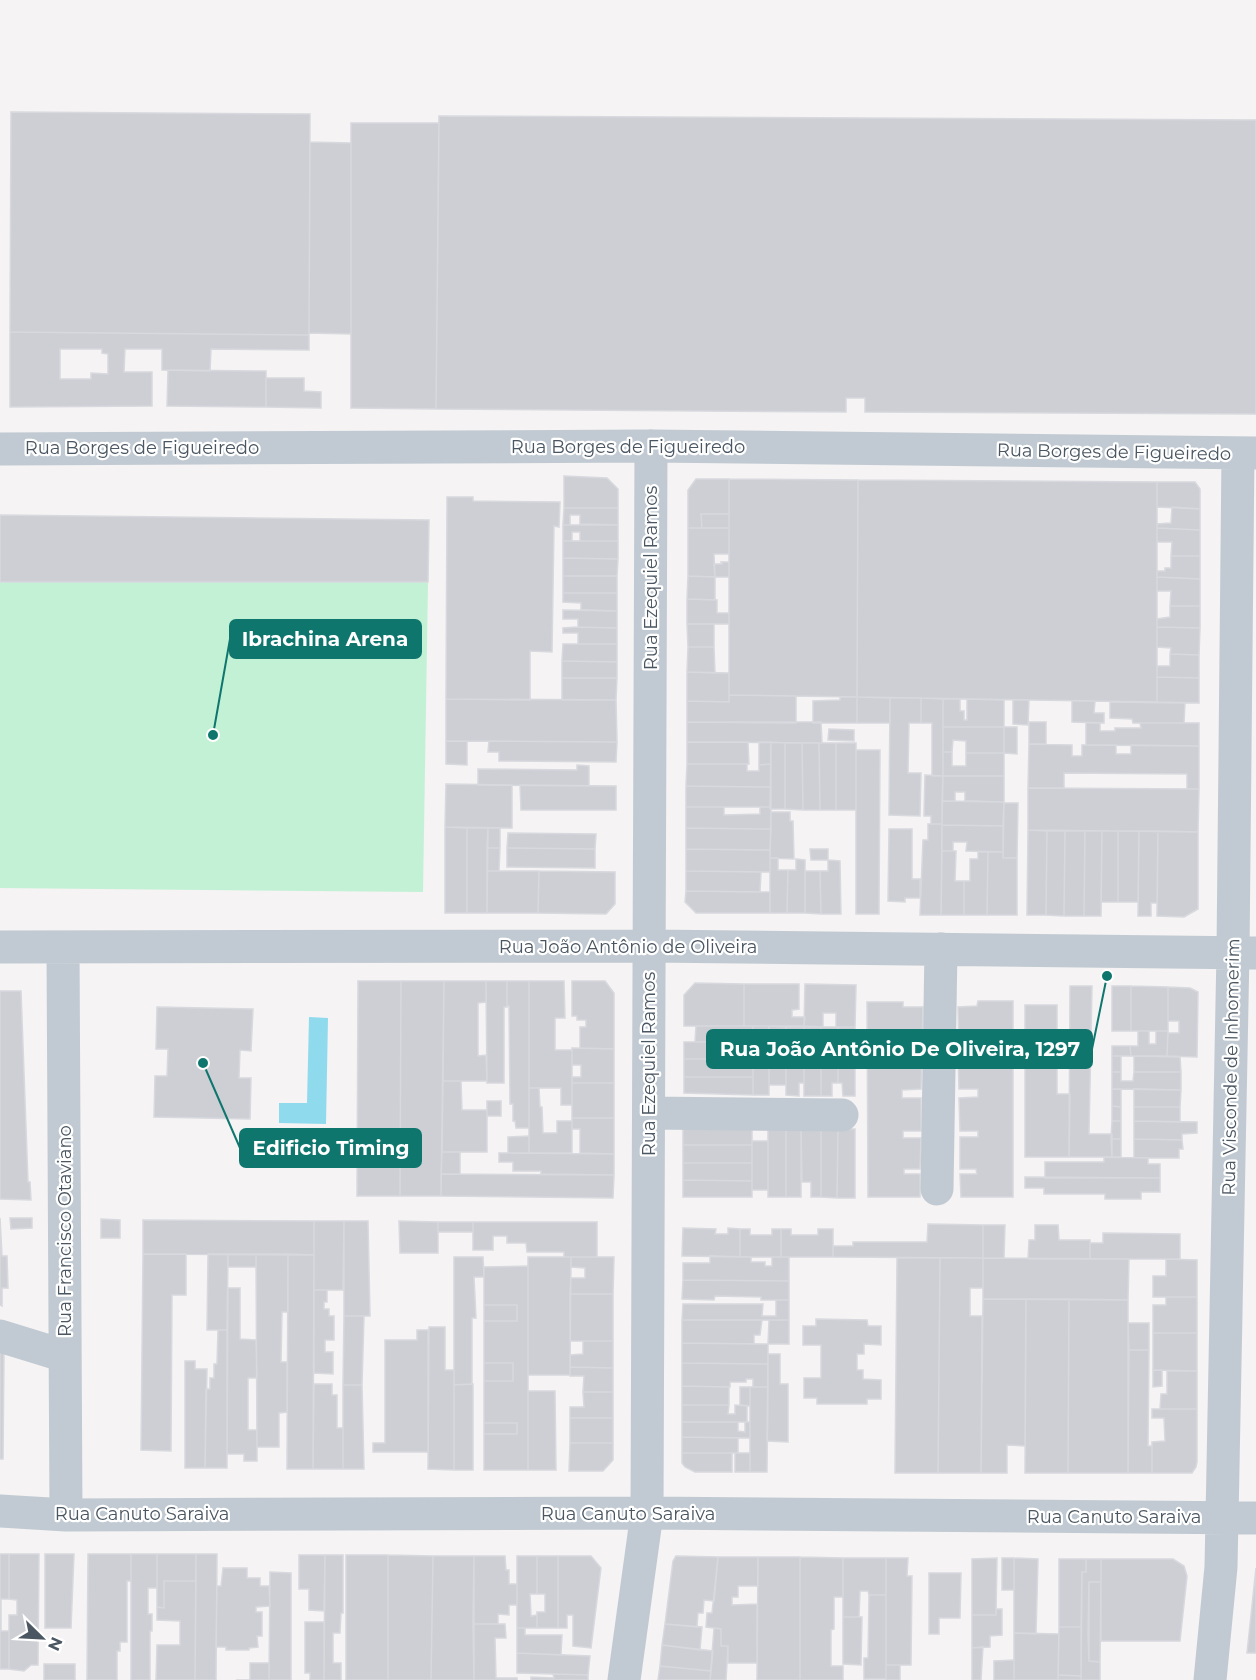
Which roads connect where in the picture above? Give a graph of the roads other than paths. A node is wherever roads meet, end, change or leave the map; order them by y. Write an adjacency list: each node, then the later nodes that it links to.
1 (651, 446): 2 (street, Rua Borges de Figueiredo); 3 (street, Rua Borges de Figueiredo); 4 (street, Rua Ezequiel Ramos)
2 (0, 449)
3 (1247, 453): 8 (street, Rua Visconde de Inhomerim)
4 (650, 946): 6 (street, Rua João Antônio de Oliveira); 7 (street, Rua João Antônio de Oliveira); 9 (street, Rua Ezequiel Ramos)
5 (0, 947): 6 (street, Rua João Antônio de Oliveira)
6 (63, 947): 13 (street, Rua Francisco Otaviano)
7 (941, 949): 8 (street, Rua João Antônio de Oliveira); 11 (street)
8 (1245, 953): 17 (street, Rua Visconde de Inhomerim)
9 (649, 1113): 10 (street); 15 (street, Rua Ezequiel Ramos)
10 (842, 1114)
11 (937, 1189)
12 (0, 1336): 13 (street)
13 (65, 1356): 16 (street, Rua Francisco Otaviano)
14 (0, 1511): 16 (street, Rua Canuto Saraiva)
15 (647, 1513): 16 (street, Rua Canuto Saraiva); 17 (street, Rua Canuto Saraiva); 19 (street, Rua Ezequiel Ramos)
16 (66, 1515)
17 (1222, 1518): 18 (street, Rua Canuto Saraiva); 20 (street, Rua Visconde de Inhomerim)
18 (1256, 1518)
19 (624, 1680)
20 (1210, 1680)

